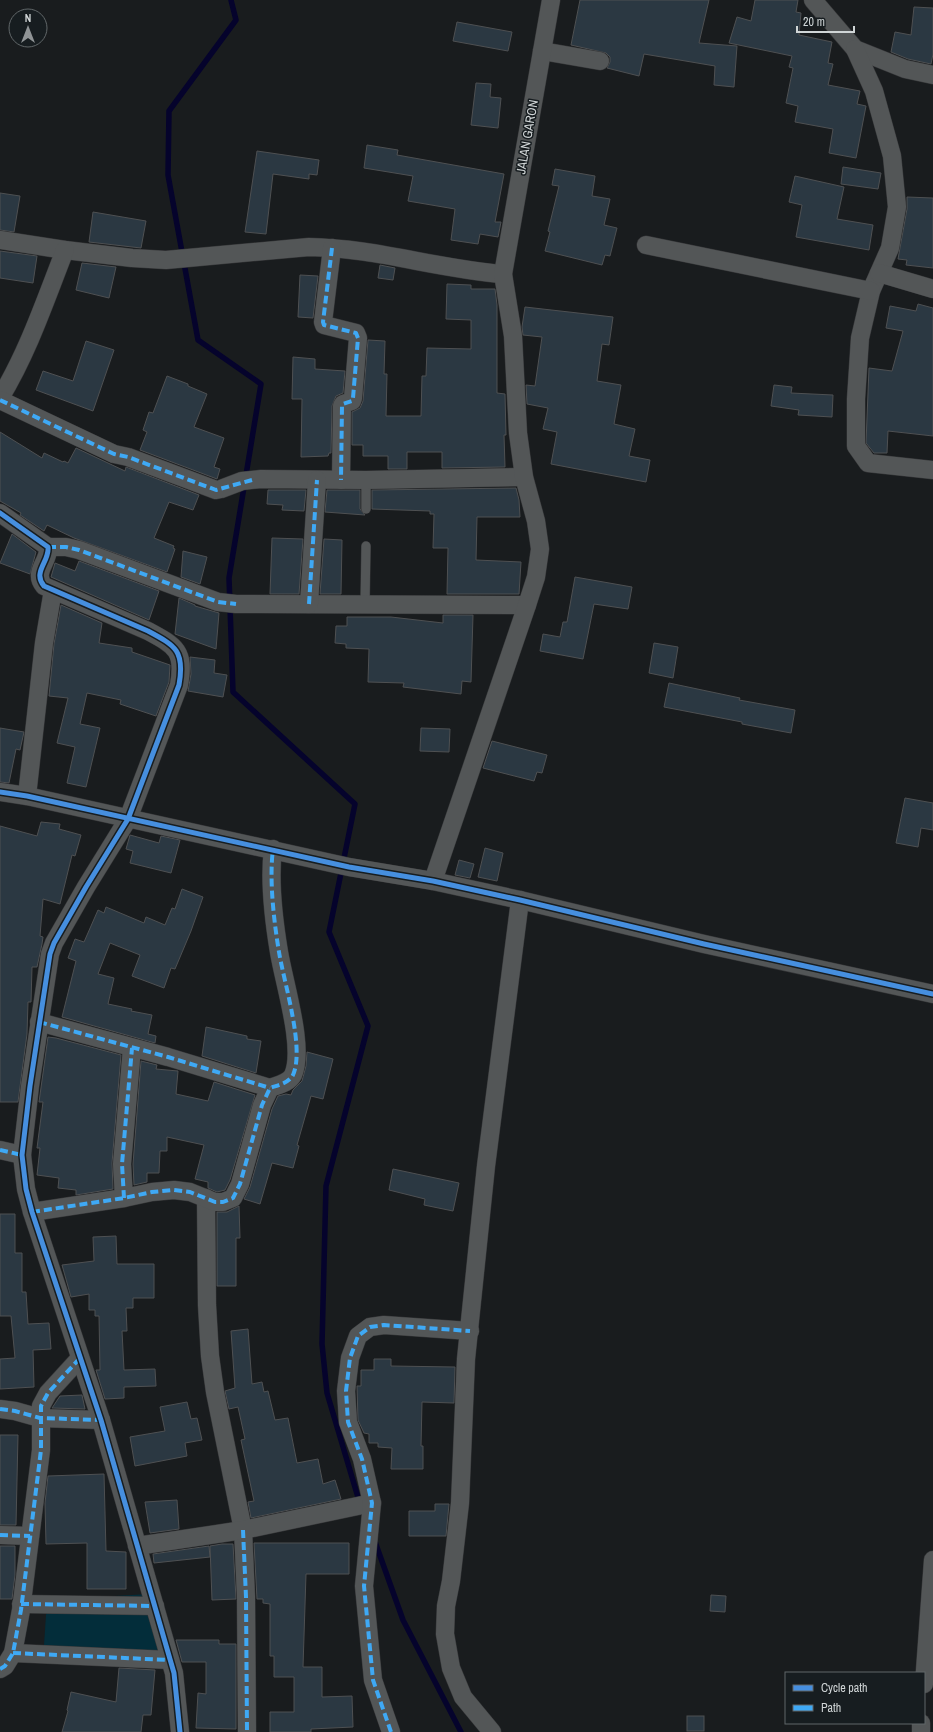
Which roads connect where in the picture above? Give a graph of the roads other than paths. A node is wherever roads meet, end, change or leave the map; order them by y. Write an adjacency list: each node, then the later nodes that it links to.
1 (551, 0): 4 (street, JALAN GARON)
2 (813, 0): 3 (street)
3 (855, 49): 6 (street); 11 (street)
4 (542, 50): 5 (street); 12 (street, JALAN GARON)
5 (600, 61)
6 (933, 74)
7 (0, 240): 10 (street)
8 (646, 245): 14 (street)
9 (332, 248): 10 (street); 12 (street); 19 (street)
10 (65, 250): 15 (street)
11 (879, 273): 13 (street); 14 (street)
12 (503, 274): 17 (street, JALAN GARON)
13 (933, 289)
14 (871, 291): 16 (street)
15 (0, 399): 18 (street)
16 (933, 470)
17 (524, 477): 20 (street); 28 (street, JALAN GARON)
18 (317, 480): 19 (street); 26 (street)
19 (341, 480): 20 (street)
20 (366, 480): 21 (lane)
21 (366, 509)
22 (0, 513): 24 (street)
23 (366, 546): 27 (lane)
24 (48, 547): 25 (street); 26 (street)
25 (53, 590): 30 (street); 31 (street)
26 (309, 604): 27 (street)
27 (365, 604): 28 (street)
28 (527, 605): 33 (street, JALAN GARON)
29 (0, 792): 30 (street)
30 (27, 796): 31 (street)
31 (128, 819): 32 (street); 36 (street)
32 (273, 849): 33 (street); 38 (street)
33 (433, 881): 34 (street)
34 (520, 900): 35 (street); 44 (street)
35 (933, 994)
36 (39, 1022): 37 (street); 40 (street)
37 (132, 1048): 38 (street); 41 (street)
38 (270, 1088): 42 (street)
39 (0, 1150): 40 (street)
40 (22, 1155): 43 (street)
41 (124, 1198): 42 (street); 43 (street)
42 (206, 1198): 50 (street)
43 (32, 1212): 45 (street)
44 (470, 1331): 49 (street); 64 (street)
45 (80, 1358): 47 (street); 48 (street)
46 (0, 1409): 47 (street)
47 (40, 1418): 48 (street); 52 (street)
48 (101, 1420): 53 (street)
49 (372, 1503): 50 (street); 63 (street)
50 (243, 1530): 53 (street); 62 (street)
51 (0, 1535): 52 (street)
52 (30, 1536): 55 (street)
53 (137, 1546): 56 (street)
54 (933, 1560): 60 (street)
55 (21, 1604): 56 (street); 57 (street)
56 (154, 1606): 58 (street)
57 (14, 1654): 58 (street); 59 (street)
58 (170, 1660): 61 (street)
59 (0, 1669)
60 (925, 1672)
61 (180, 1732)
62 (246, 1732)
63 (391, 1732)
64 (492, 1732)

